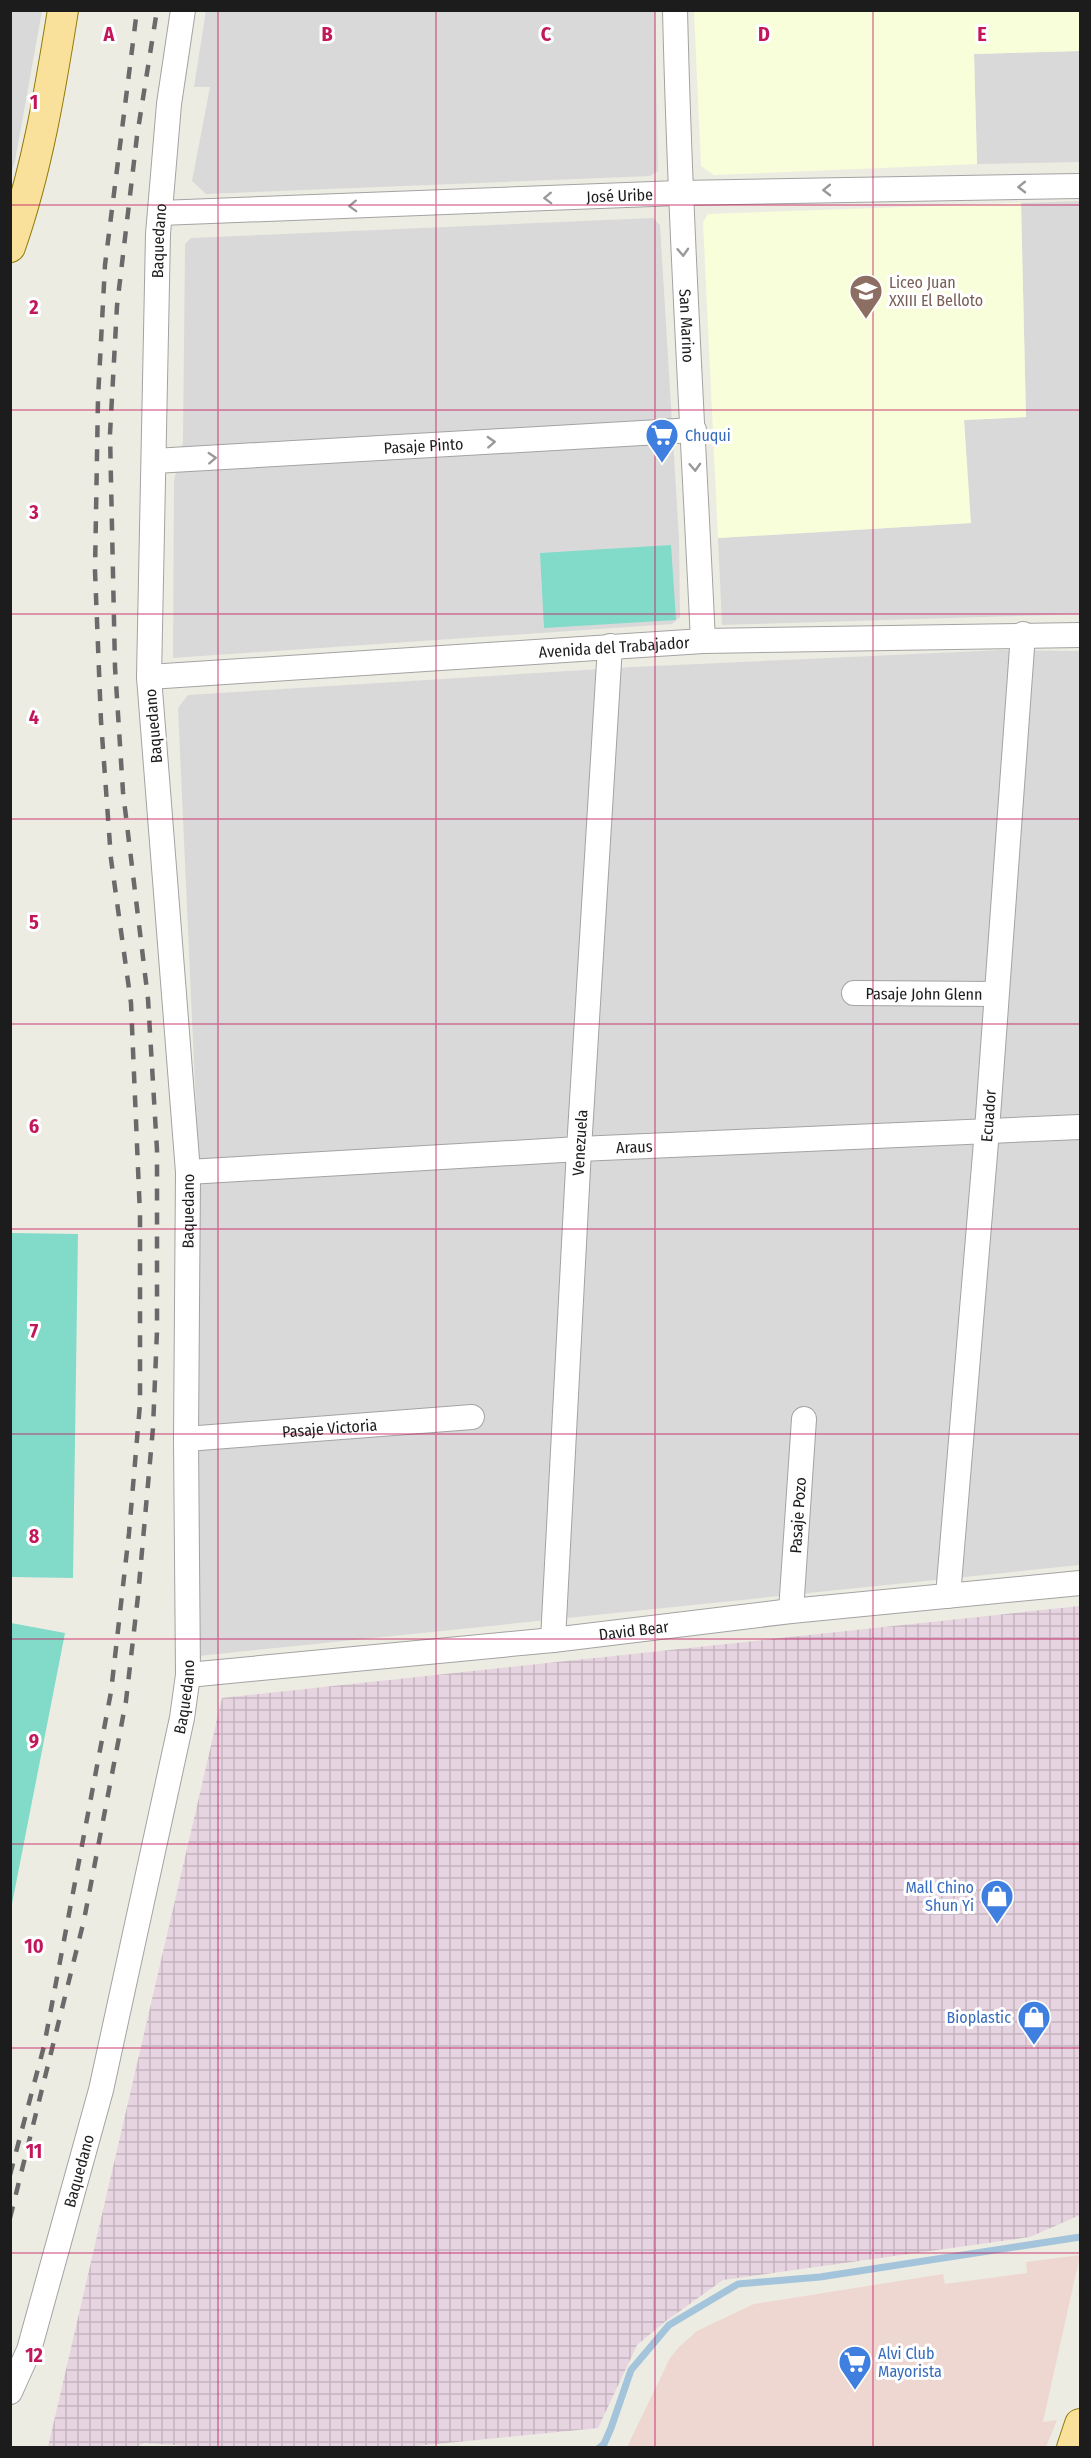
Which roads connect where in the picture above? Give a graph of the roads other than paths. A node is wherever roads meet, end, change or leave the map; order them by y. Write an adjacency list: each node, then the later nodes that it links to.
1 (63, 10): 7 (main road)
2 (183, 10): 6 (street, Baquedano)
3 (675, 10): 5 (street, San Marino)
4 (1080, 186): 5 (street, José Uribe, one-way to 5)
5 (679, 193): 6 (street, José Uribe, one-way to 6); 8 (street, San Marino, one-way to 8)
6 (160, 213): 9 (street, Baquedano)
7 (13, 230)
8 (694, 430): 9 (street, Pasaje Pinto, one-way to 8); 12 (street, San Marino, one-way to 12)
9 (154, 461): 14 (street, Baquedano)
10 (1023, 634): 11 (street, Avenida del Trabajador); 12 (street, Avenida del Trabajador); 16 (street, Ecuador)
11 (1080, 635)
12 (703, 641): 13 (street, Avenida del Trabajador)
13 (610, 646): 14 (street, Avenida del Trabajador); 19 (street, Venezuela)
14 (149, 676): 20 (street, Baquedano)
15 (854, 993): 16 (street, Pasaje John Glenn)
16 (996, 994): 18 (street, Ecuador)
17 (1080, 1127): 18 (street, Araus)
18 (987, 1130): 19 (street, Araus); 25 (street, Ecuador)
19 (579, 1149): 20 (street, Araus); 27 (street, Venezuela)
20 (188, 1172): 23 (street, Baquedano)
21 (472, 1417): 23 (street, Pasaje Victoria)
22 (804, 1419): 26 (street, Pasaje Pozo)
23 (186, 1439): 28 (street, Baquedano)
24 (1080, 1583): 25 (street, David Bear)
25 (948, 1596): 26 (street, David Bear)
26 (791, 1611): 27 (street, David Bear)
27 (553, 1640): 28 (street, David Bear)
28 (188, 1675): 29 (street, Baquedano)
29 (10, 2392)
30 (1080, 2424): 31 (main road)
31 (1072, 2448)

